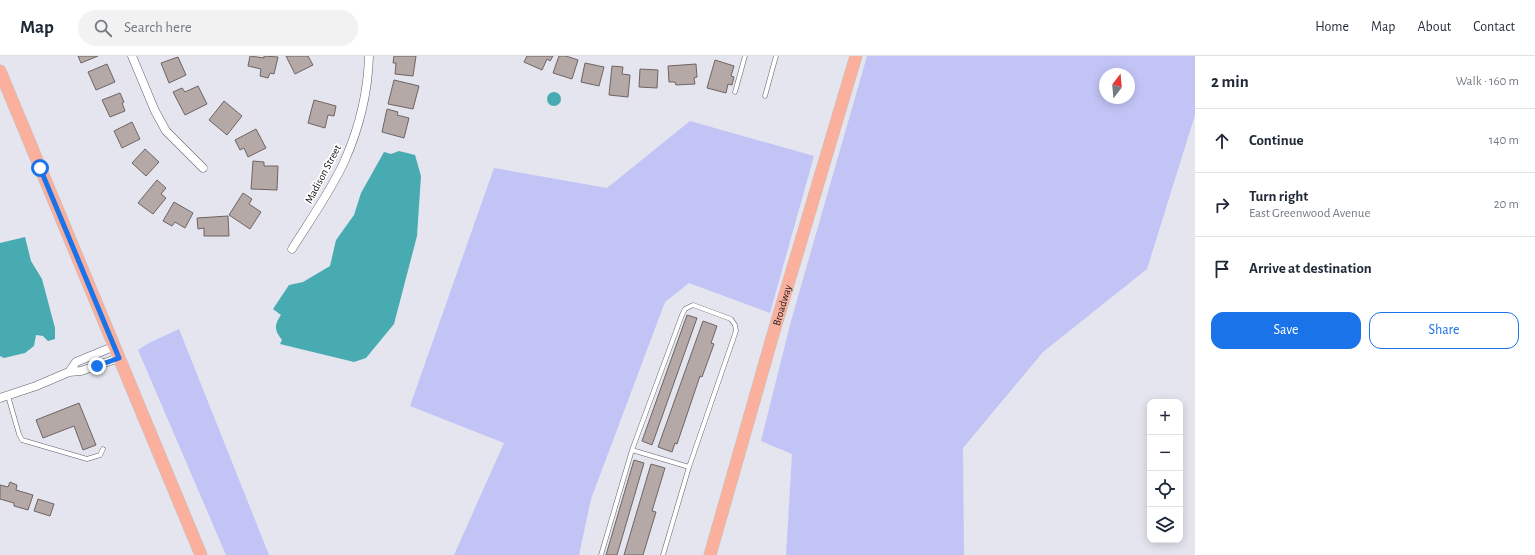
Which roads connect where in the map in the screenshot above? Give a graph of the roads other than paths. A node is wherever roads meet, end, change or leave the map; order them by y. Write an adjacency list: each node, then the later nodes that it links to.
1 (132, 56): 9 (street)
2 (369, 56): 10 (street, Madison Street)
3 (746, 56): 7 (lane)
4 (776, 56): 8 (lane)
5 (856, 56): 21 (main road, Broadway)
6 (0, 71): 11 (main road)
7 (735, 92)
8 (765, 96)
9 (203, 168)
10 (292, 249)
11 (114, 346): 12 (main road); 13 (street)
12 (119, 358): 13 (street); 18 (main road)
13 (69, 372): 14 (street)
14 (4, 397): 15 (lane)
15 (103, 449)
16 (632, 450): 17 (lane); 17 (lane); 19 (lane)
17 (688, 467): 20 (lane)
18 (201, 555)
19 (602, 555)
20 (663, 555)
21 (710, 555)

